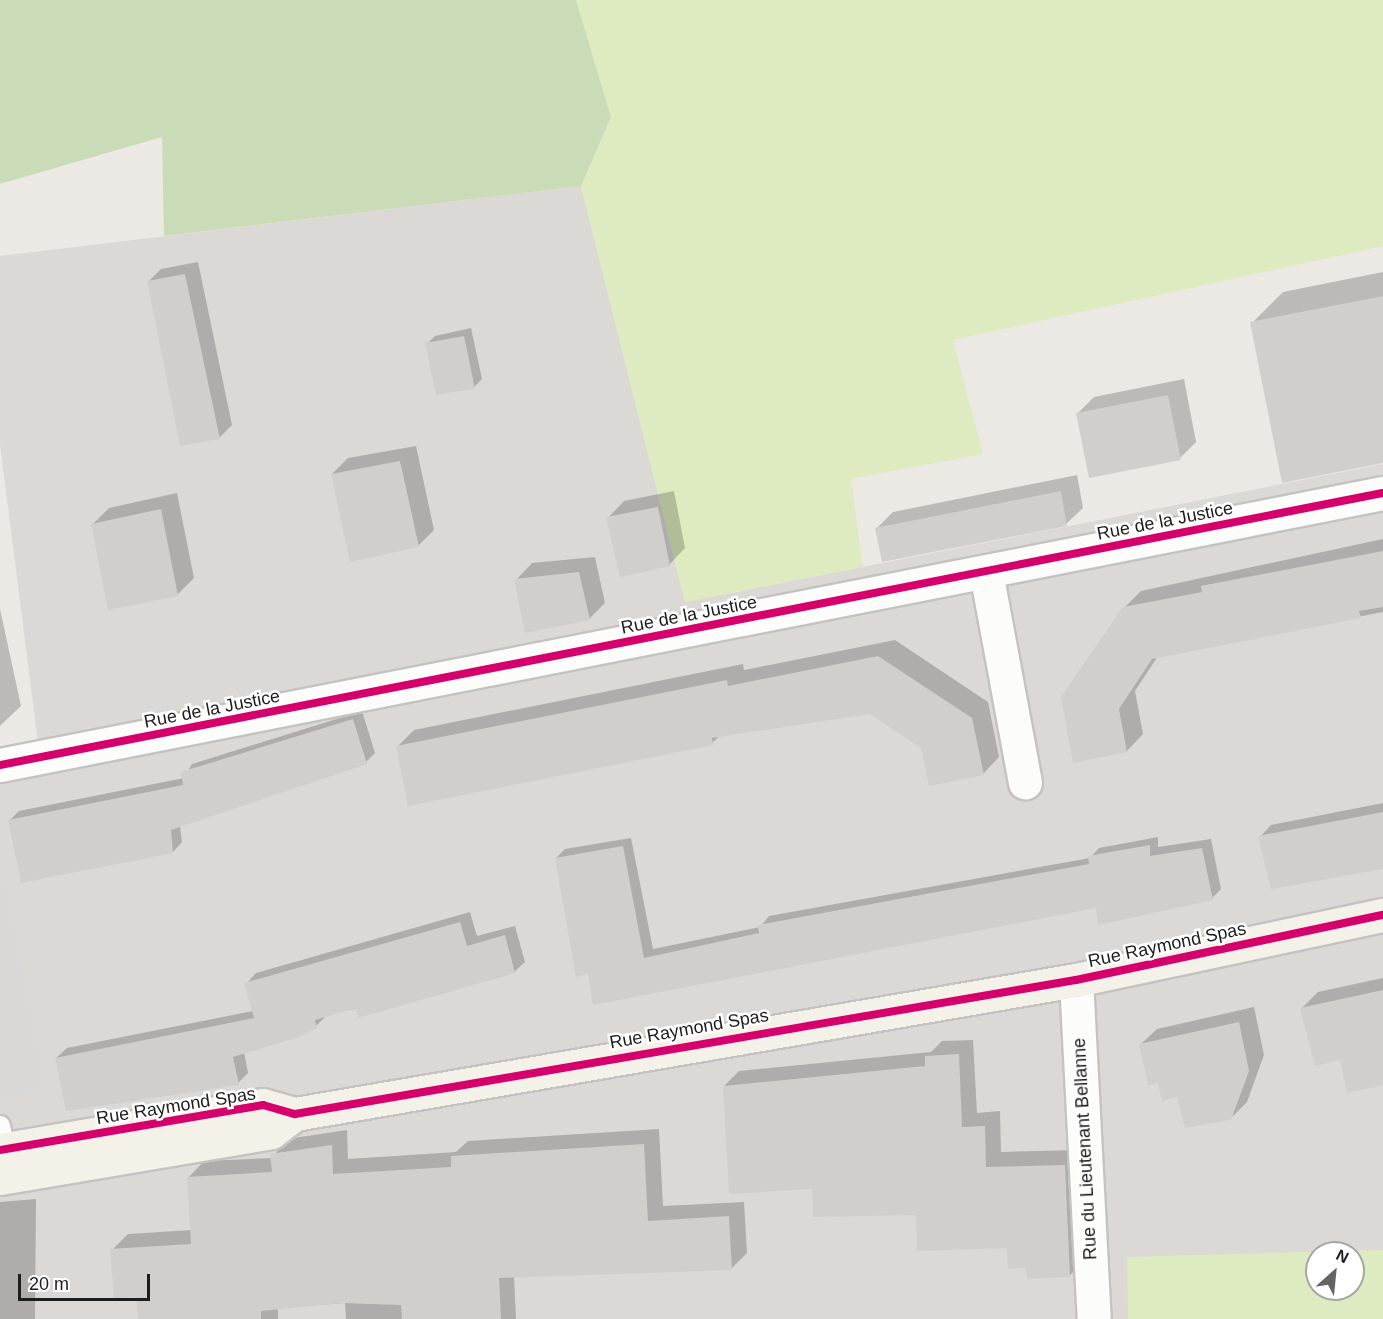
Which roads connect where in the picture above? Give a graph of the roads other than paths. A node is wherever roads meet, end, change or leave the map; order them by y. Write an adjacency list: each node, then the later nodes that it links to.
1 (1383, 493): 2 (street, Rue de la Justice)
2 (986, 572): 3 (street, Rue de la Justice); 4 (street)
3 (0, 765)
4 (1025, 782)
5 (1383, 915): 6 (street, Rue Raymond Spas)
6 (1076, 980): 7 (street, Rue Raymond Spas); 8 (street, Rue du Lieutenant Bellanne)
7 (3, 1156)
8 (1094, 1319)

